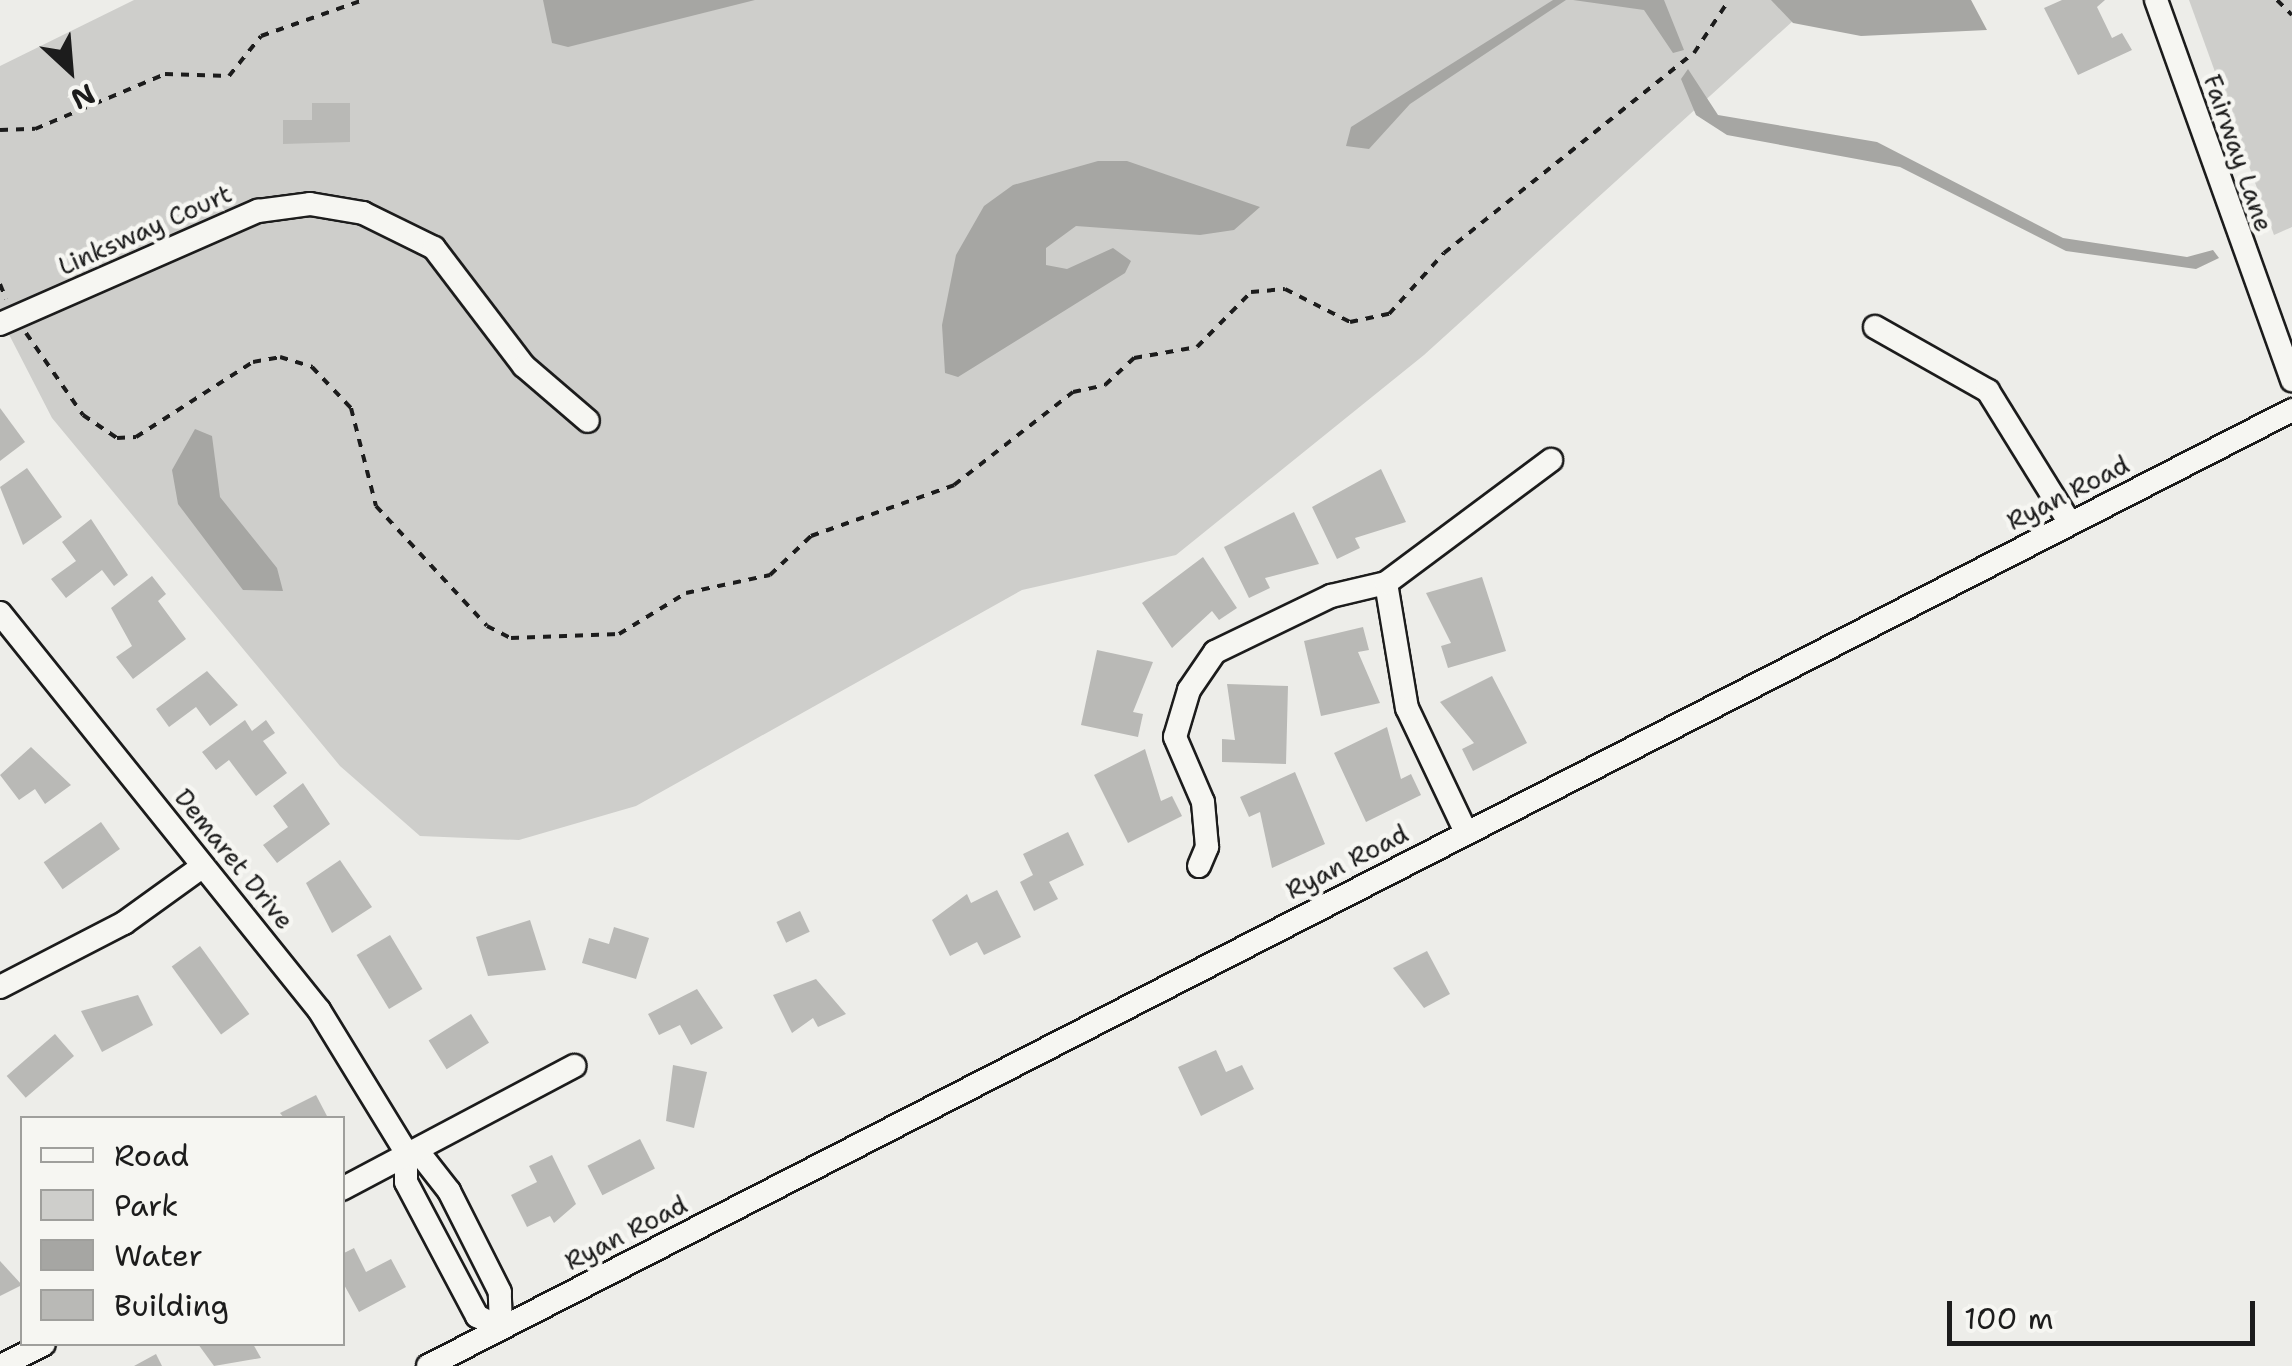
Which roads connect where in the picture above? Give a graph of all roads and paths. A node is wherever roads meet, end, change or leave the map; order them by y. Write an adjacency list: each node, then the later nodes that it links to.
1 (363, 0): 6 (path)
2 (1729, 0): 8 (path)
3 (2156, 0): 10 (street, Fairway Lane)
4 (2277, 0): 5 (path)
5 (2292, 15)
6 (0, 130)
7 (0, 284): 8 (path)
8 (8, 321): 12 (street, Linksway Court)
9 (1875, 327): 14 (street)
10 (2292, 380)
11 (2292, 410): 14 (street, Ryan Road)
12 (588, 422)
13 (1551, 460): 15 (street)
14 (2070, 523): 17 (street, Ryan Road)
15 (1386, 583): 17 (street); 19 (street)
16 (0, 613): 18 (street, Demaret Drive)
17 (1466, 832): 24 (street, Ryan Road)
18 (202, 866): 20 (street); 22 (street, Demaret Drive)
19 (1199, 866)
20 (0, 987)
21 (574, 1066): 22 (street)
22 (406, 1152): 23 (street); 24 (street, Demaret Drive); 24 (street, Demaret Drive)
23 (345, 1187)
24 (501, 1328): 27 (street, Ryan Road)
25 (40, 1346): 26 (street)
26 (1, 1366)
27 (428, 1366)

